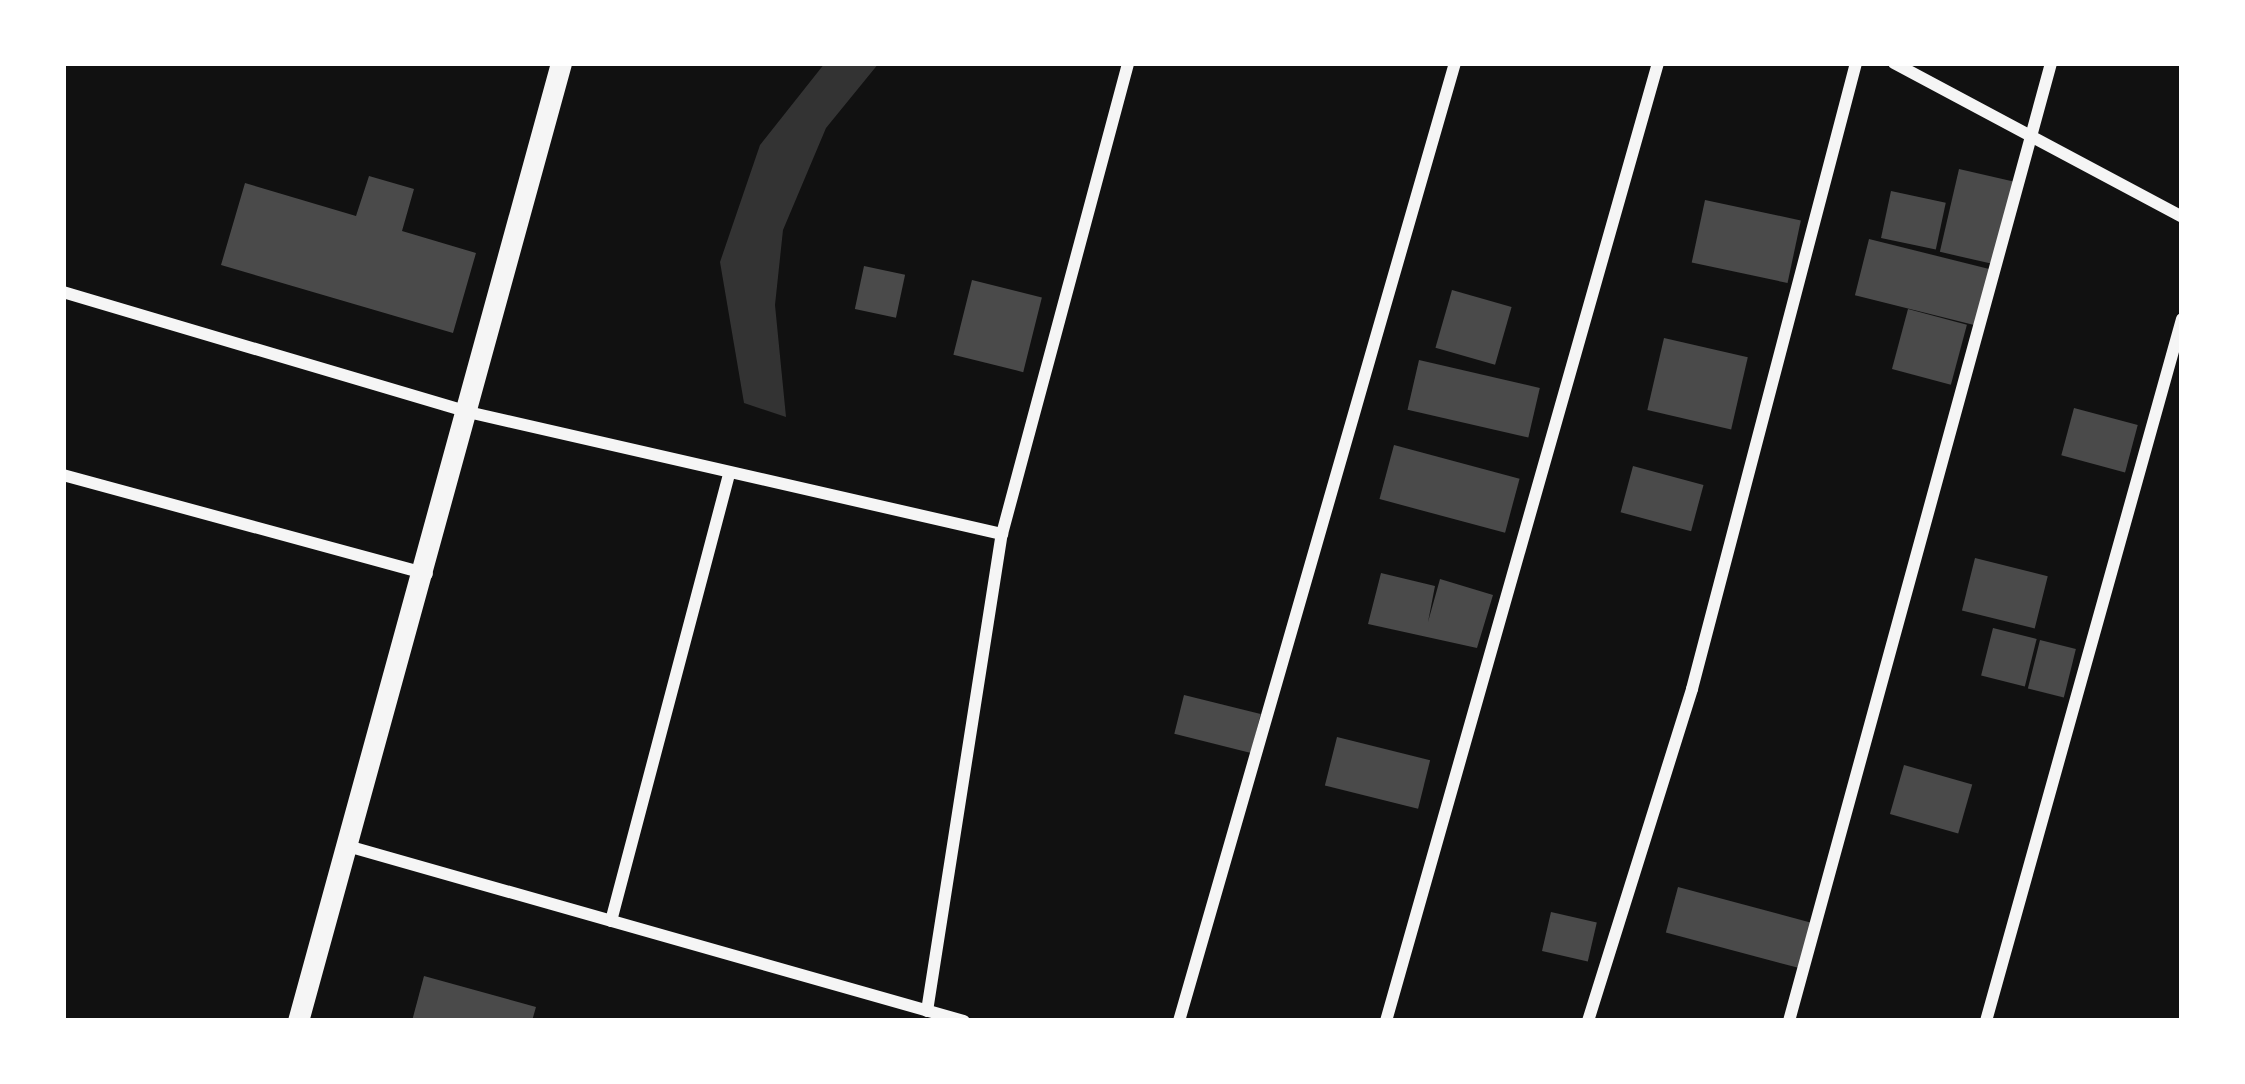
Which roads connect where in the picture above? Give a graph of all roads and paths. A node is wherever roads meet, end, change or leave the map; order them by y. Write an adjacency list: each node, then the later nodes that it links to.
1 (561, 63): 12 (street)
2 (1128, 63): 15 (street)
3 (1455, 63): 22 (street)
4 (1658, 63): 23 (street)
5 (1856, 63): 24 (street)
6 (1894, 63): 8 (street)
7 (2051, 63): 8 (street)
8 (2035, 136): 9 (street); 25 (street)
9 (2182, 217)
10 (63, 292): 12 (street)
11 (2182, 319): 26 (street)
12 (468, 412): 13 (street); 16 (street)
13 (729, 475): 15 (street); 18 (street)
14 (63, 476): 16 (street)
15 (1002, 534): 19 (street)
16 (427, 574): 17 (street)
17 (351, 848): 18 (street); 20 (street)
18 (611, 921): 19 (street)
19 (927, 1011): 21 (street)
20 (298, 1021)
21 (964, 1021)
22 (1179, 1021)
23 (1386, 1021)
24 (1588, 1021)
25 (1789, 1021)
26 (1986, 1021)

